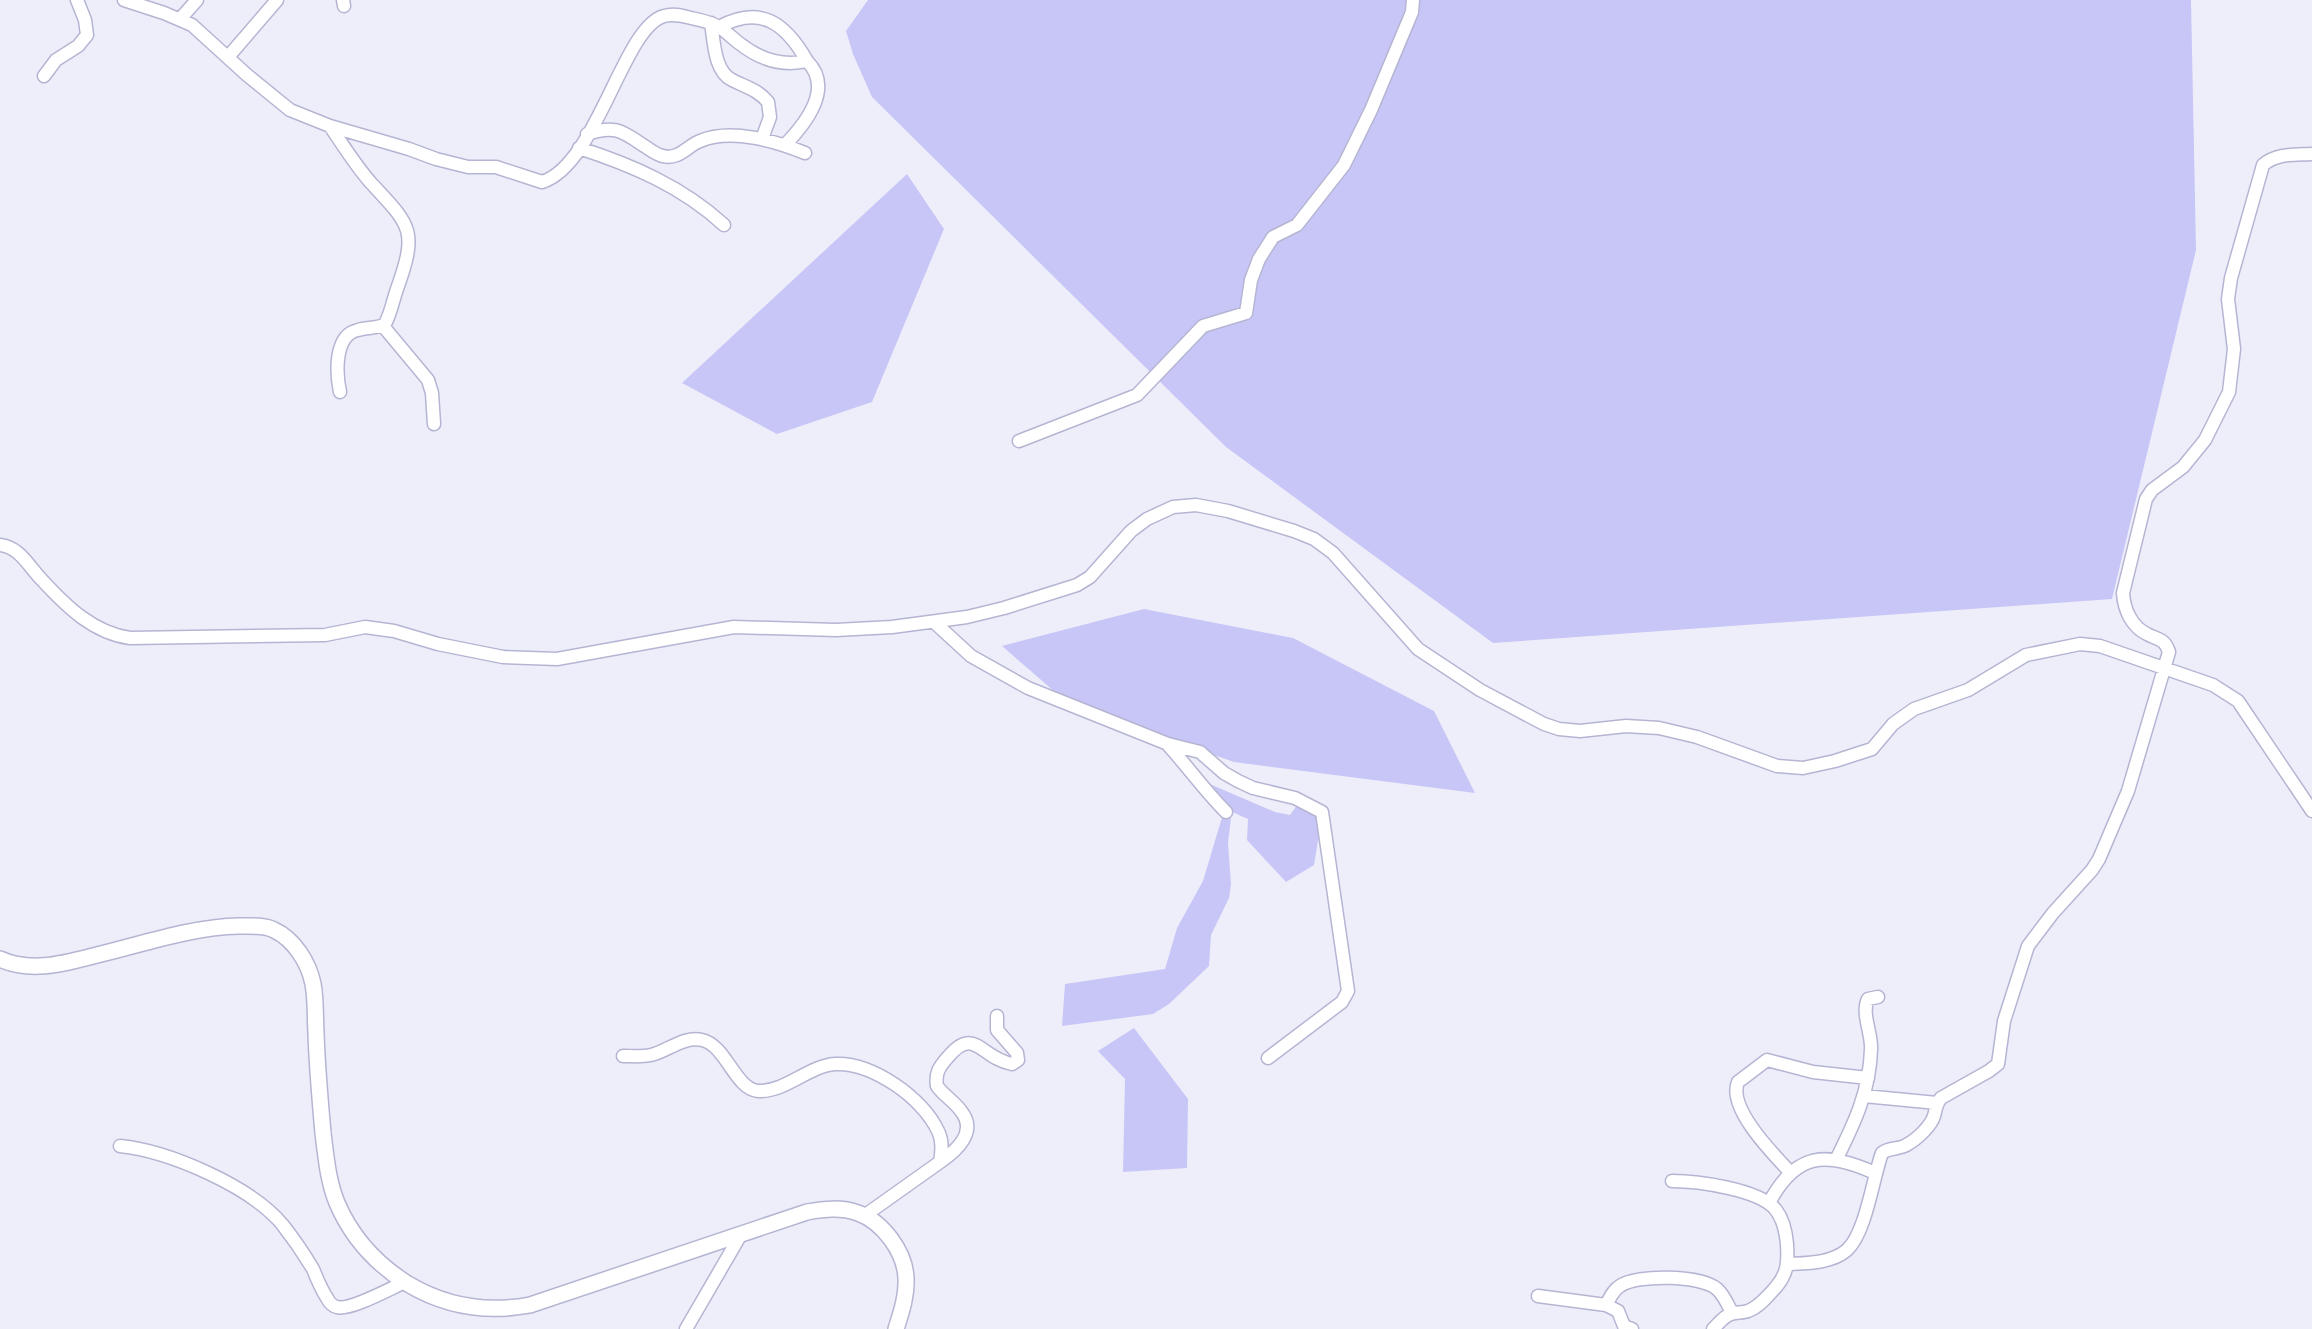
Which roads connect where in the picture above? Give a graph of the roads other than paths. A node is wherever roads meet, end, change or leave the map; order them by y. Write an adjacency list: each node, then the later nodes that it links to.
1 (77, 0): 10 (street)
2 (124, 0): 6 (street)
3 (197, 0): 6 (street)
4 (277, 0): 8 (street)
5 (1413, 0): 22 (street)
6 (180, 19): 8 (street)
7 (715, 25): 9 (street); 9 (street); 12 (street); 13 (street)
8 (228, 57): 11 (street)
9 (807, 60): 14 (street)
10 (44, 76)
11 (330, 126): 15 (street); 19 (street)
12 (587, 134): 13 (street); 15 (street)
13 (762, 139): 14 (street)
14 (785, 145): 16 (street)
15 (579, 148): 18 (street)
16 (805, 153)
17 (2312, 154): 25 (street)
18 (724, 225)
19 (383, 326): 20 (street); 21 (street)
20 (340, 392)
21 (434, 424)
22 (1019, 441)
23 (0, 545): 24 (street)
24 (934, 622): 25 (street); 26 (street)
25 (2164, 669): 27 (street); 36 (street)
26 (1168, 744): 28 (street); 33 (street)
27 (2312, 811)
28 (1226, 812)
29 (0, 958): 47 (main road)
30 (1878, 997): 34 (street)
31 (997, 1016): 39 (street)
32 (623, 1056): 39 (street)
33 (1268, 1058)
34 (1868, 1078): 35 (street); 40 (street)
35 (1864, 1096): 36 (street); 38 (street)
36 (1937, 1103): 41 (street)
37 (120, 1146): 47 (street)
38 (1836, 1160): 40 (street); 41 (street)
39 (940, 1162): 44 (street)
40 (1791, 1173): 43 (street)
41 (1875, 1173): 46 (street)
42 (1672, 1181): 43 (street)
43 (1769, 1203): 46 (street)
44 (864, 1216): 45 (main road); 52 (main road)
45 (740, 1236): 47 (main road); 51 (street)
46 (1789, 1264): 50 (street)
47 (405, 1282)
48 (1538, 1296): 49 (street)
49 (1606, 1305): 50 (street); 53 (street)
50 (1732, 1313): 54 (street)
51 (686, 1329)
52 (896, 1329)
53 (1632, 1329)
54 (1713, 1329)

